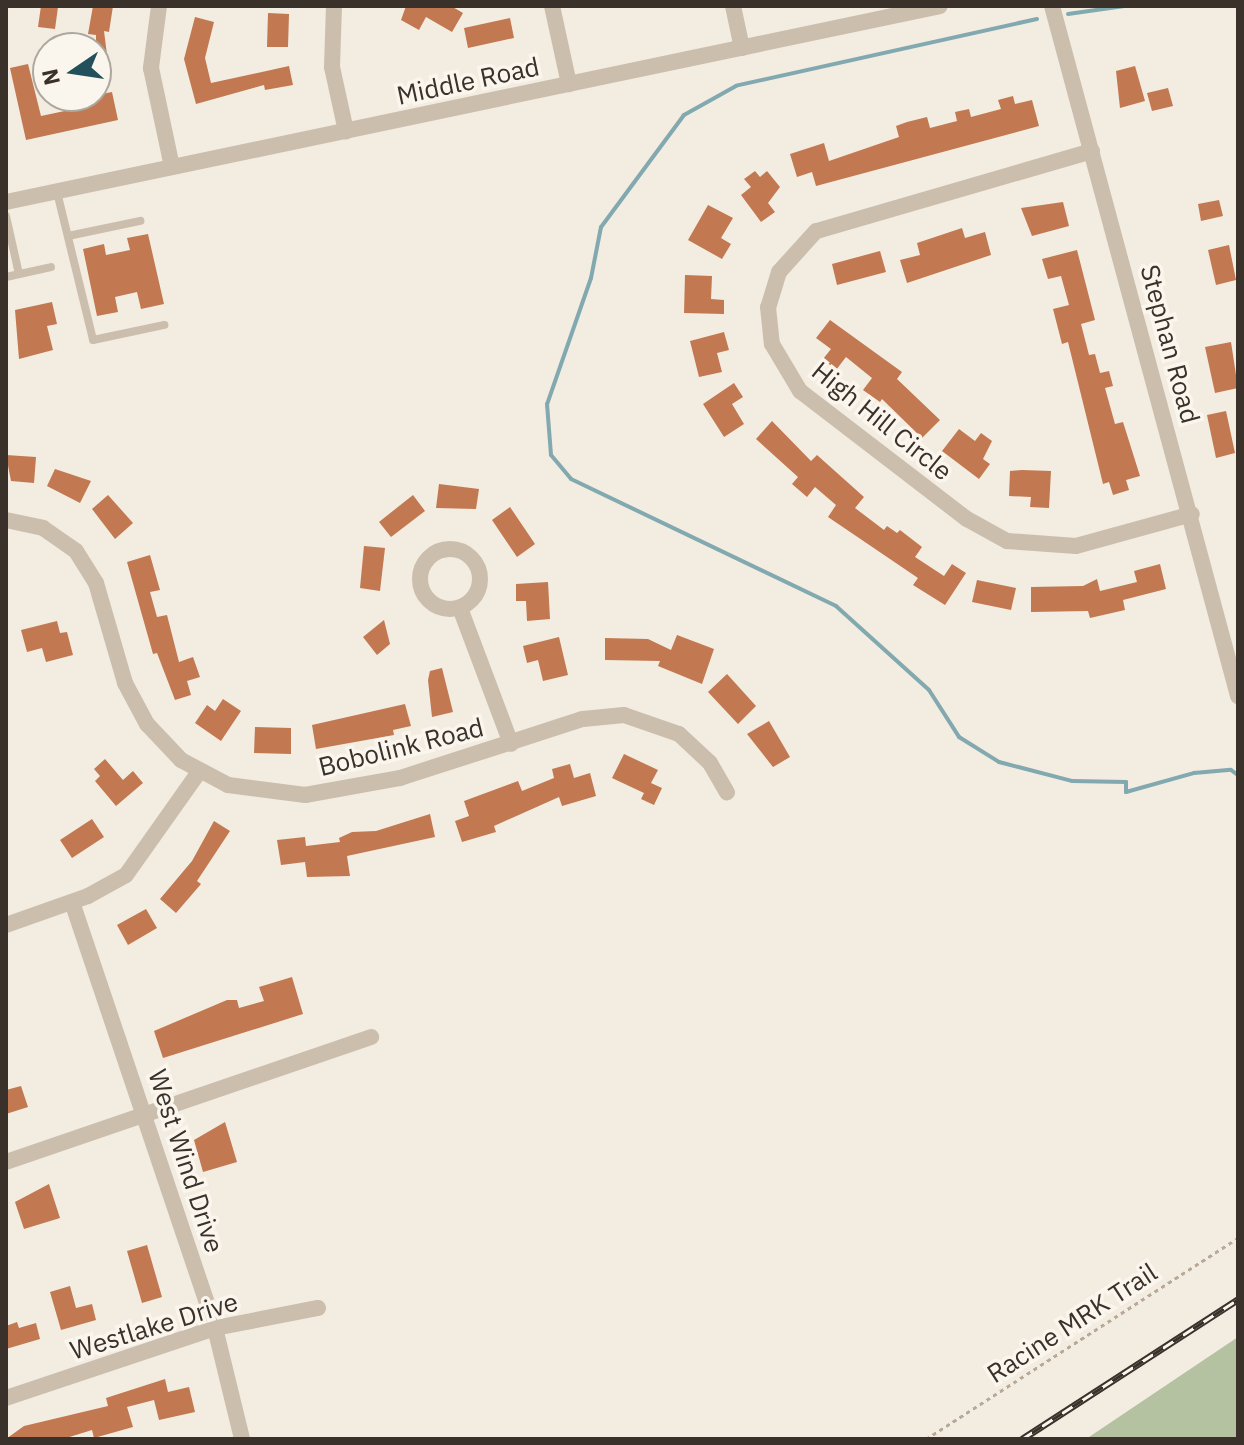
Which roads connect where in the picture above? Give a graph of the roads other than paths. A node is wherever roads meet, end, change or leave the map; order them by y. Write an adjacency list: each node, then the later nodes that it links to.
1 (159, 6): 11 (street)
2 (334, 6): 9 (street)
3 (552, 6): 8 (street)
4 (733, 6): 7 (street)
5 (940, 6): 7 (street, Middle Road)
6 (1052, 6): 10 (street, Stephan Road)
7 (742, 48): 8 (street, Middle Road)
8 (569, 84): 9 (street, Middle Road)
9 (346, 131): 11 (street, Middle Road)
10 (1092, 151): 21 (street, Stephan Road); 21 (street, High Hill Circle)
11 (172, 167): 12 (street, Middle Road)
12 (57, 191): 13 (street, Middle Road); 16 (lane)
13 (6, 202)
14 (6, 216): 18 (lane)
15 (140, 221): 16 (lane)
16 (68, 236): 20 (lane)
17 (51, 267): 18 (lane)
18 (19, 274): 19 (lane)
19 (6, 277)
20 (164, 325)
21 (1192, 514): 24 (street, Stephan Road)
22 (6, 520): 27 (street, Bobolink Road)
23 (460, 608): 26 (street)
24 (1234, 663): 25 (street, Stephan Road)
25 (1238, 696)
26 (511, 744): 27 (street, Bobolink Road); 28 (street, Bobolink Road)
27 (199, 772): 29 (street)
28 (727, 792)
29 (72, 902): 30 (street); 32 (street, West Wind Drive)
30 (6, 925)
31 (371, 1037): 32 (street)
32 (146, 1112): 33 (street); 35 (street, West Wind Drive)
33 (6, 1162)
34 (318, 1308): 35 (street, Westlake Drive)
35 (215, 1328): 36 (street, Westlake Drive); 37 (street, West Wind Drive)
36 (6, 1398)
37 (242, 1439)

